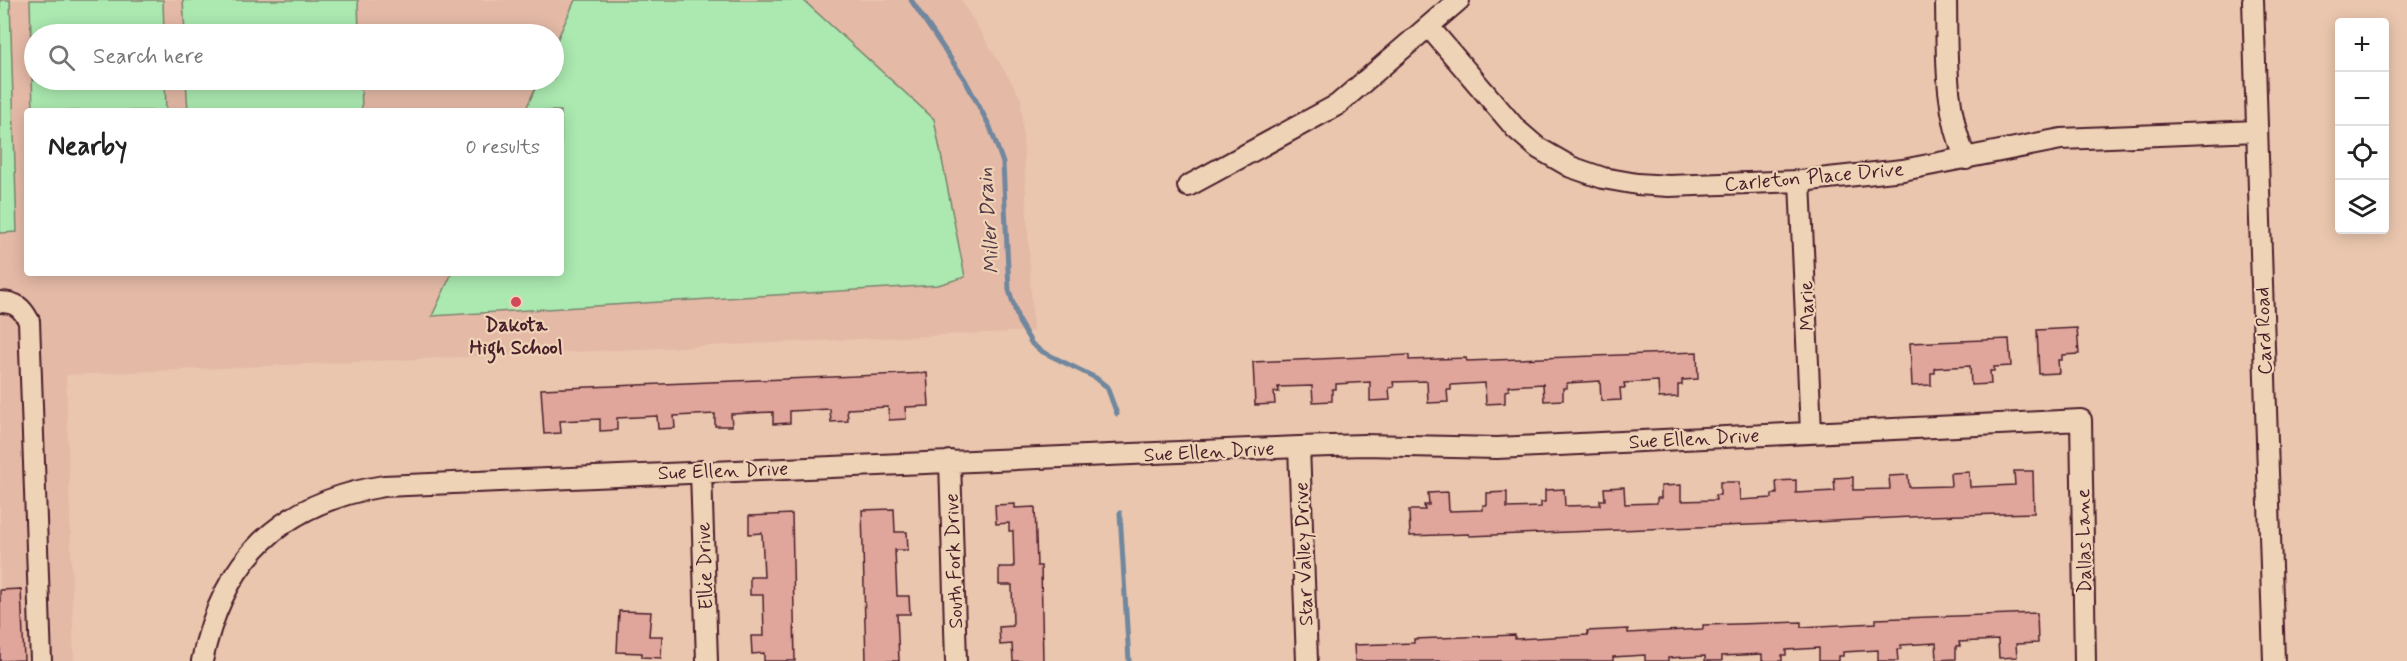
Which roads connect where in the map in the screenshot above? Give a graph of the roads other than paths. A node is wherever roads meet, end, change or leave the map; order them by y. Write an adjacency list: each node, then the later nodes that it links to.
1 (1459, 0): 4 (street)
2 (1946, 0): 6 (street)
3 (2253, 0): 5 (street, Card Road)
4 (1429, 27): 7 (street, Carleton Place Drive); 8 (street)
5 (2257, 131): 6 (street, Carleton Place Drive); 21 (street, Card Road)
6 (1966, 159): 7 (street, Carleton Place Drive)
7 (1800, 181): 11 (street, Marie)
8 (1188, 186)
9 (0, 302): 15 (street)
10 (2081, 420): 11 (street, Sue Ellen Drive); 20 (street, Dallas Lane)
11 (1811, 432): 12 (street, Sue Ellen Drive)
12 (1299, 447): 13 (street, Sue Ellen Drive); 19 (street, Star Valley Drive)
13 (950, 461): 14 (street, Sue Ellen Drive); 18 (street, South Fork Drive)
14 (701, 471): 16 (street, Sue Ellen Drive); 17 (street, Ellie Drive)
15 (41, 661)
16 (202, 661)
17 (708, 661)
18 (956, 661)
19 (1306, 661)
20 (2085, 661)
21 (2274, 661)

